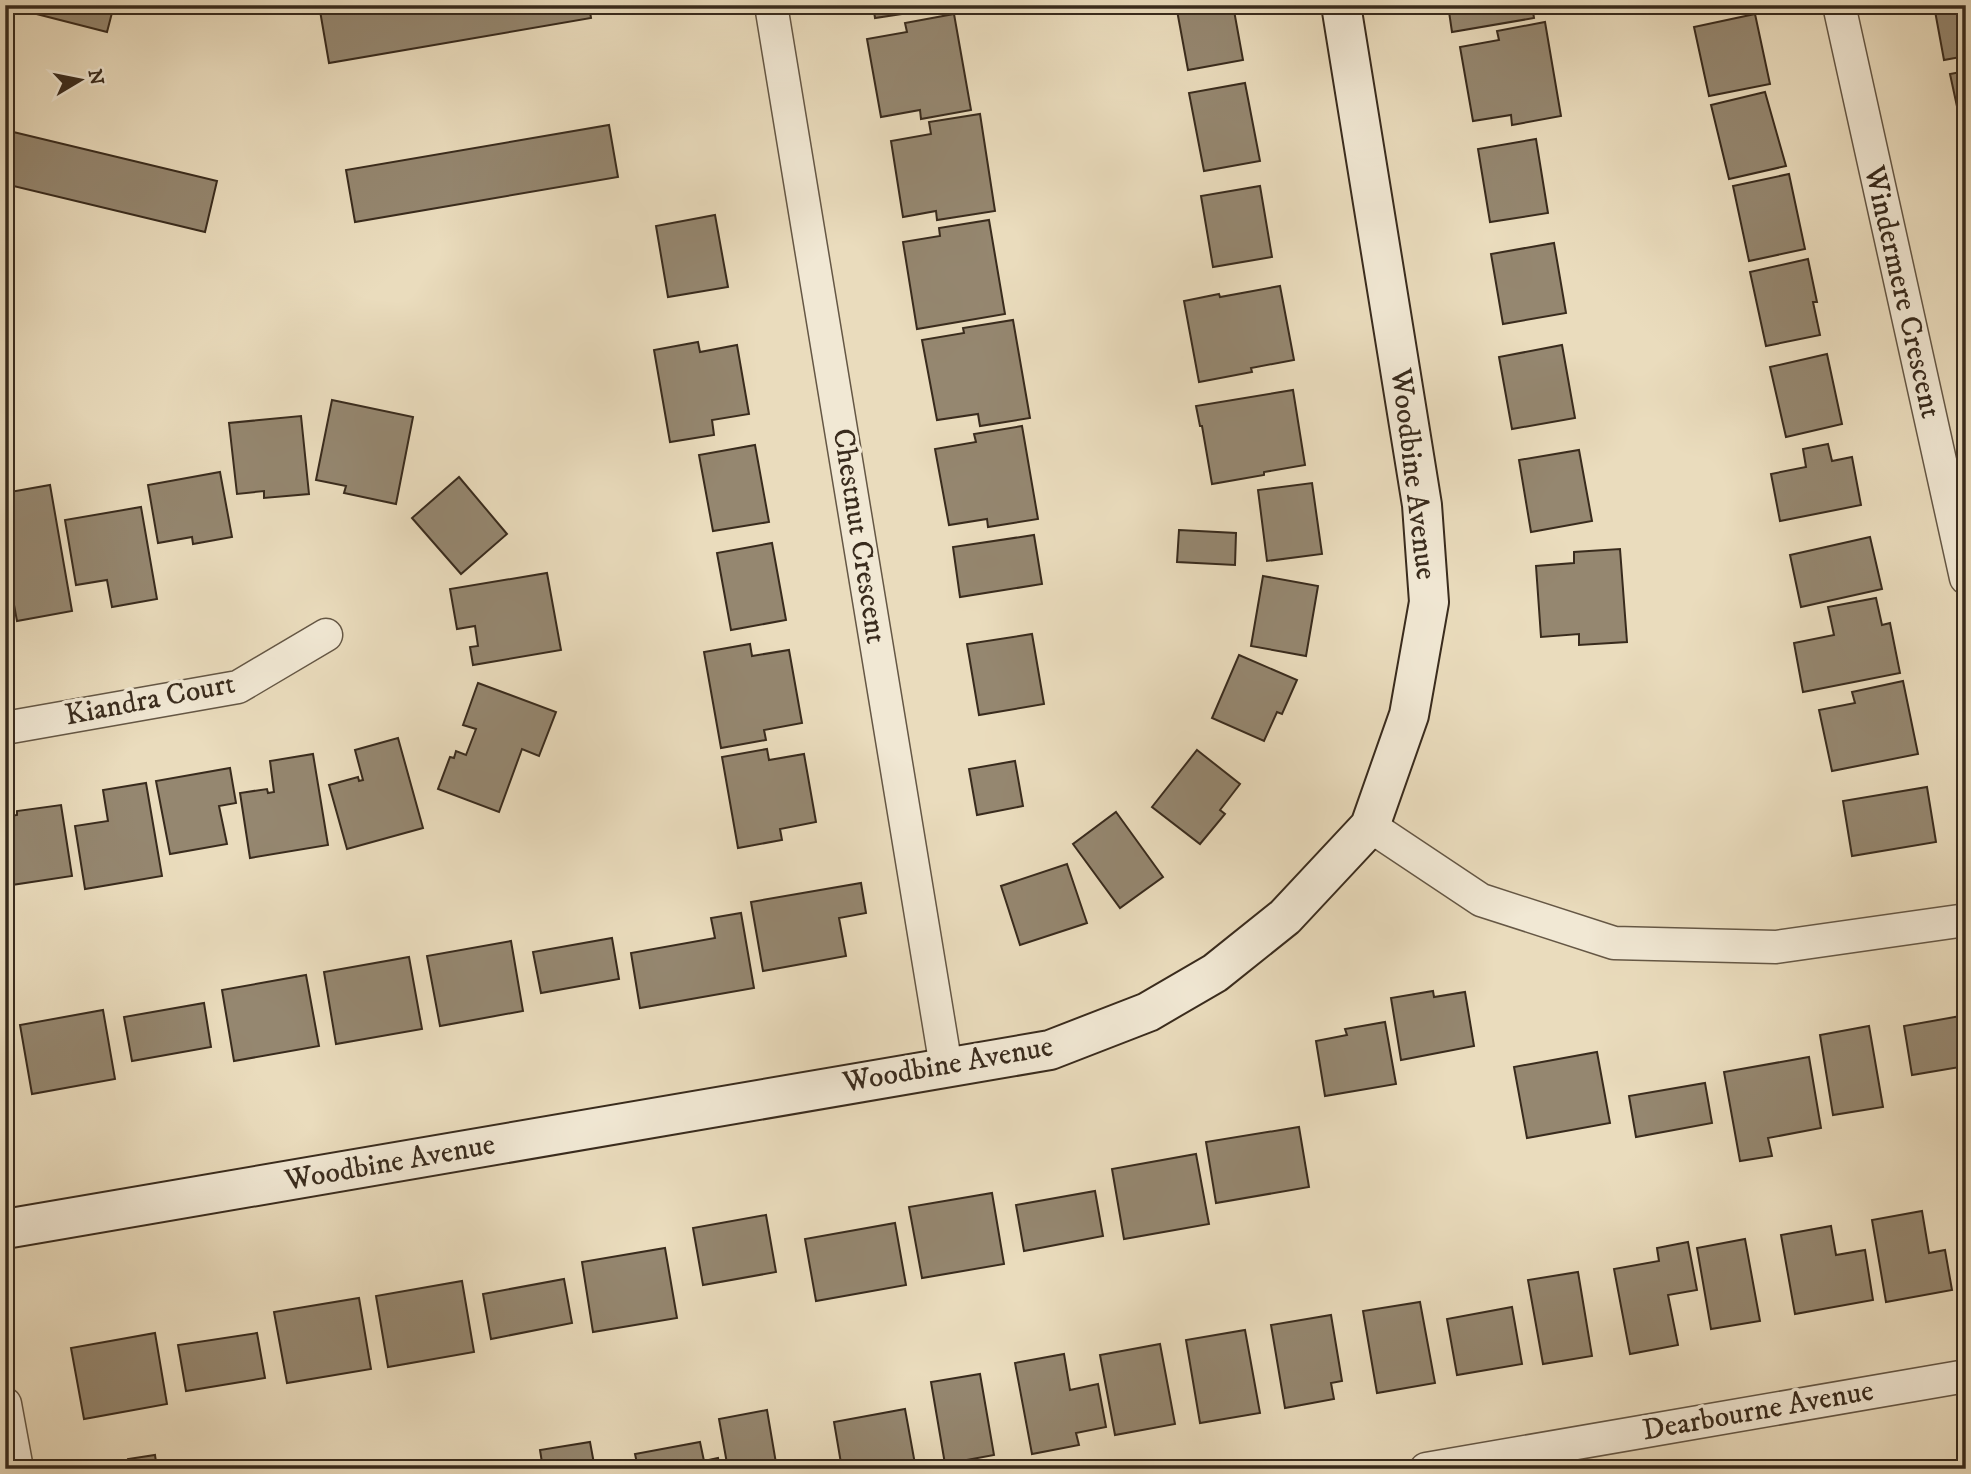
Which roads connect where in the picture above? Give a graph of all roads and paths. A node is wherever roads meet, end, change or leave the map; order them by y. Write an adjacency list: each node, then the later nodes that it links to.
1 (771, 5): 9 (street, Chestnut Crescent)
2 (1342, 5): 7 (street, Woodbine Avenue)
3 (1839, 5): 4 (street, Windermere Crescent)
4 (1966, 578)
5 (326, 635): 6 (street, Kiandra Court)
6 (5, 728)
7 (1370, 826): 8 (street); 9 (street, Woodbine Avenue)
8 (1966, 919)
9 (946, 1067): 10 (street, Woodbine Avenue)
10 (5, 1229)
11 (1966, 1376): 14 (street, Dearbourne Avenue)
12 (5, 1404): 13 (street)
13 (16, 1469)
14 (1426, 1469)

